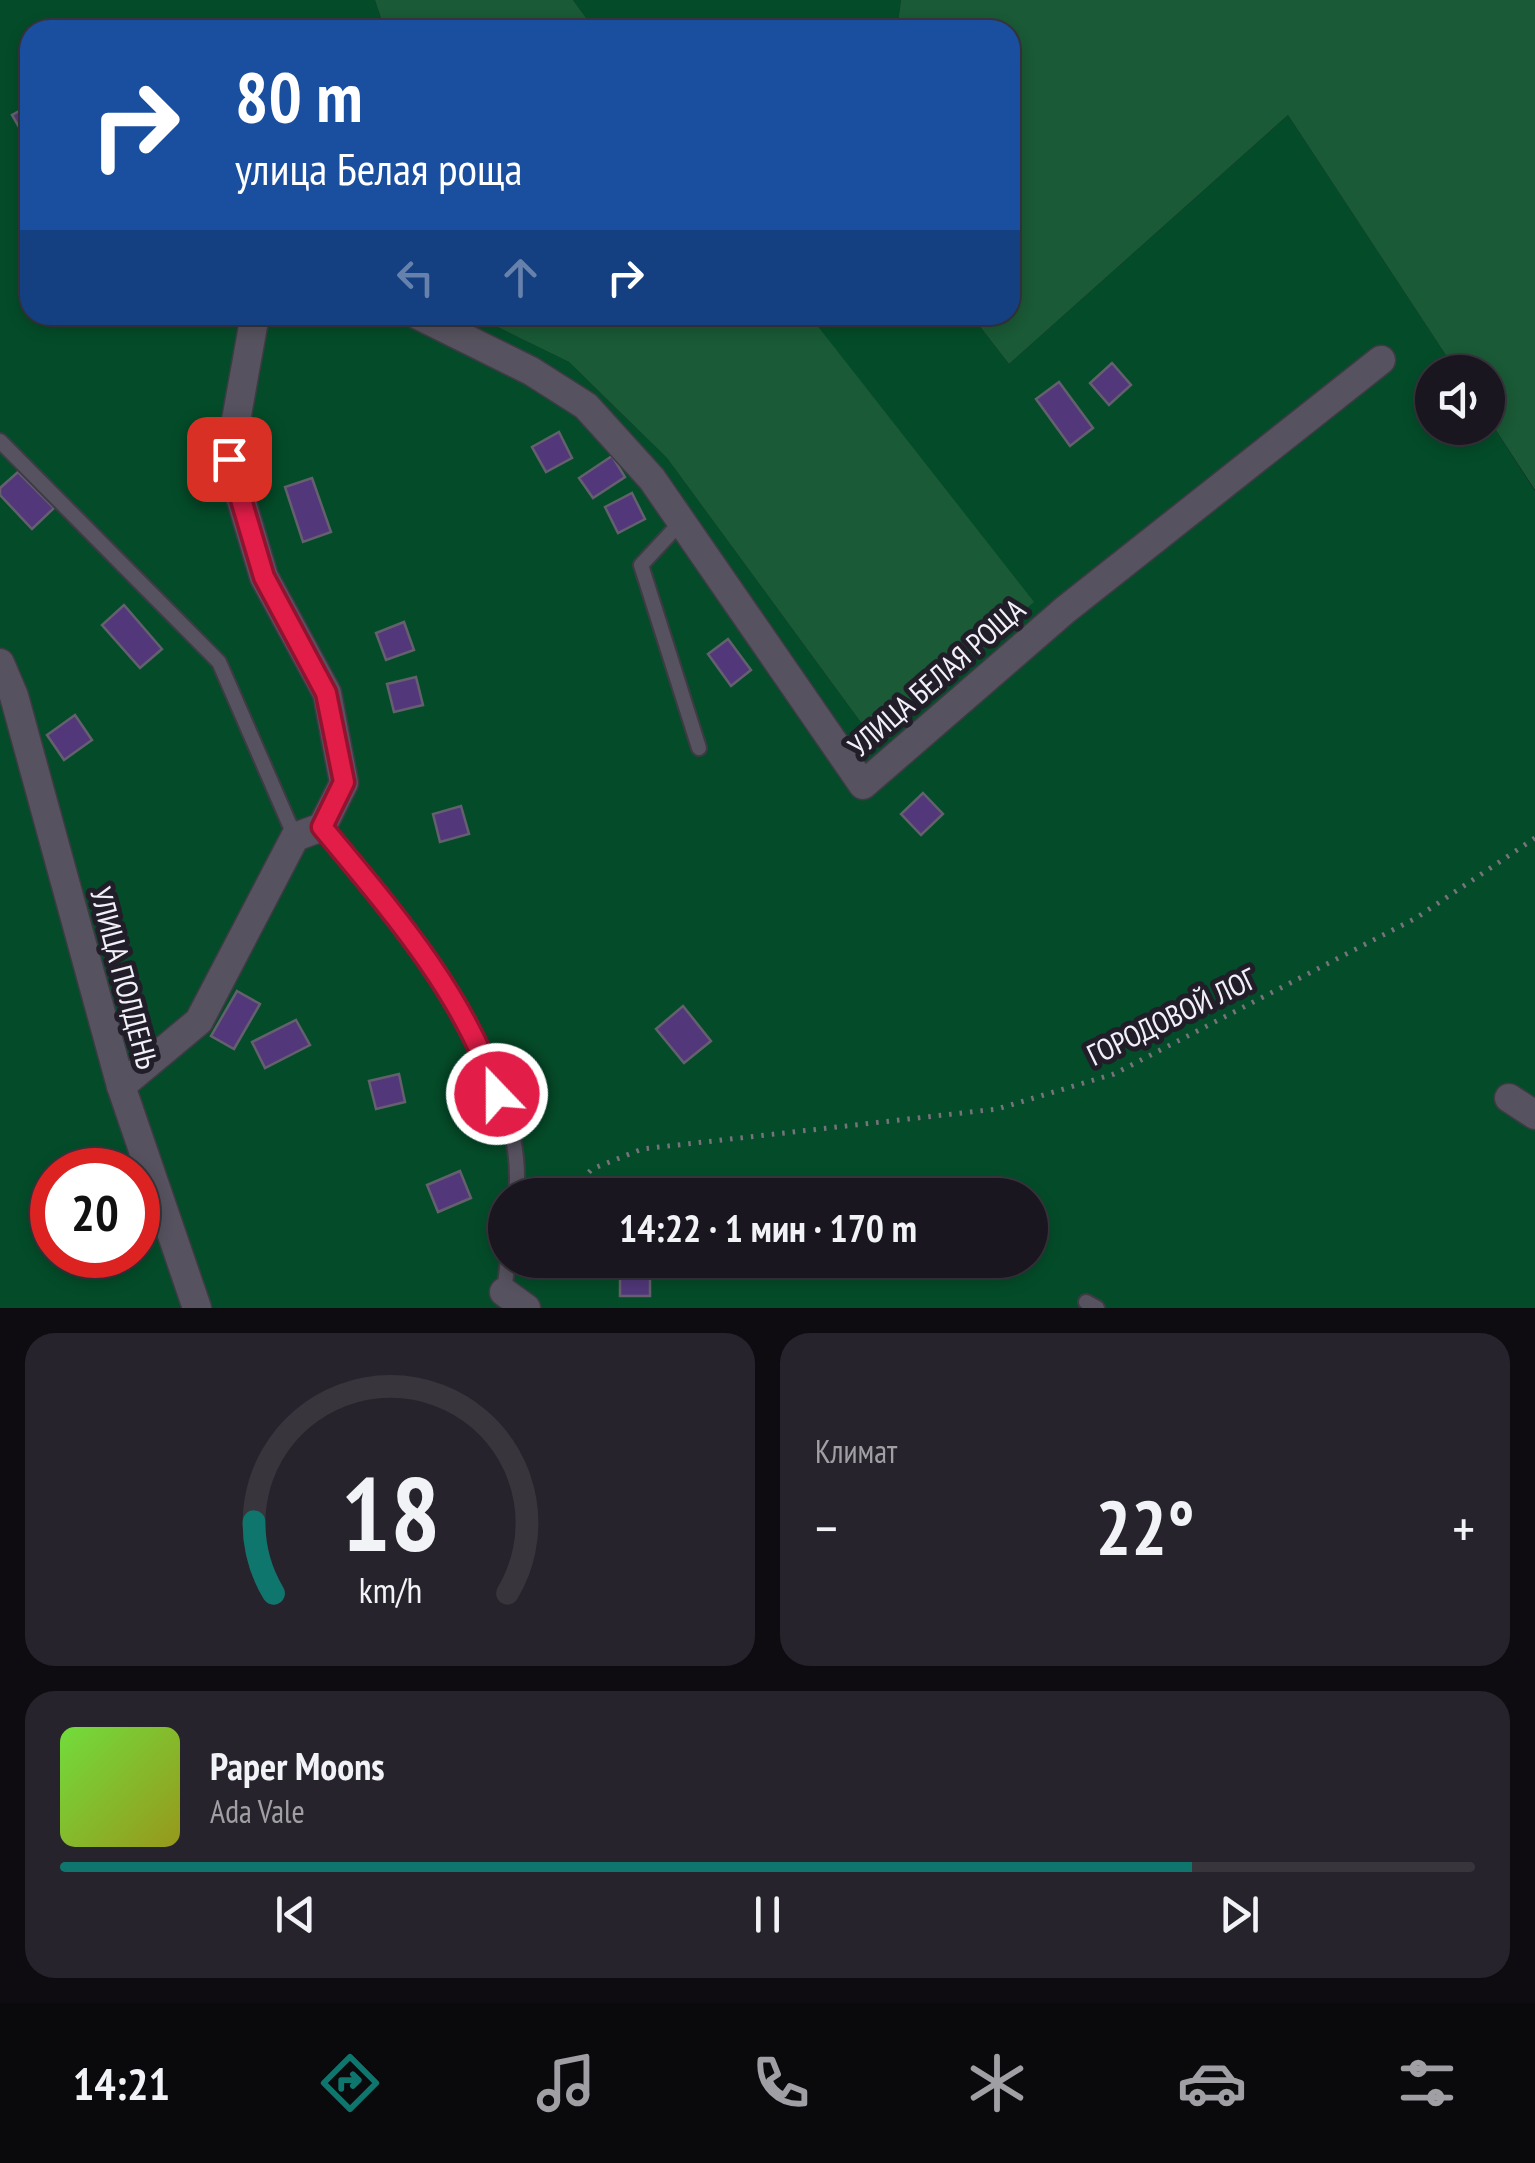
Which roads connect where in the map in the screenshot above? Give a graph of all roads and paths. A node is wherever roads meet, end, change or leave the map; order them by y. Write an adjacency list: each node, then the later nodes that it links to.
1 (253, 325): 8 (street)
2 (439, 325): 5 (street, УЛИЦА БЕЛАЯ РОЩА)
3 (1381, 360): 5 (street, УЛИЦА БЕЛАЯ РОЩА)
4 (0, 441): 9 (lane)
5 (680, 523): 7 (lane)
6 (0, 663): 11 (street, УЛИЦА ПОЛДЕНЬ)
7 (699, 748)
8 (322, 827): 9 (street); 14 (lane)
9 (295, 837): 11 (street)
10 (1535, 838): 15 (path, ГОРОДОВОЙ ЛОГ)
11 (121, 1086): 18 (street, УЛИЦА ПОЛДЕНЬ)
12 (1509, 1098): 13 (street)
13 (1535, 1116)
14 (518, 1178)
15 (583, 1178)
16 (509, 1278): 17 (lane)
17 (511, 1303)
18 (197, 1308)

